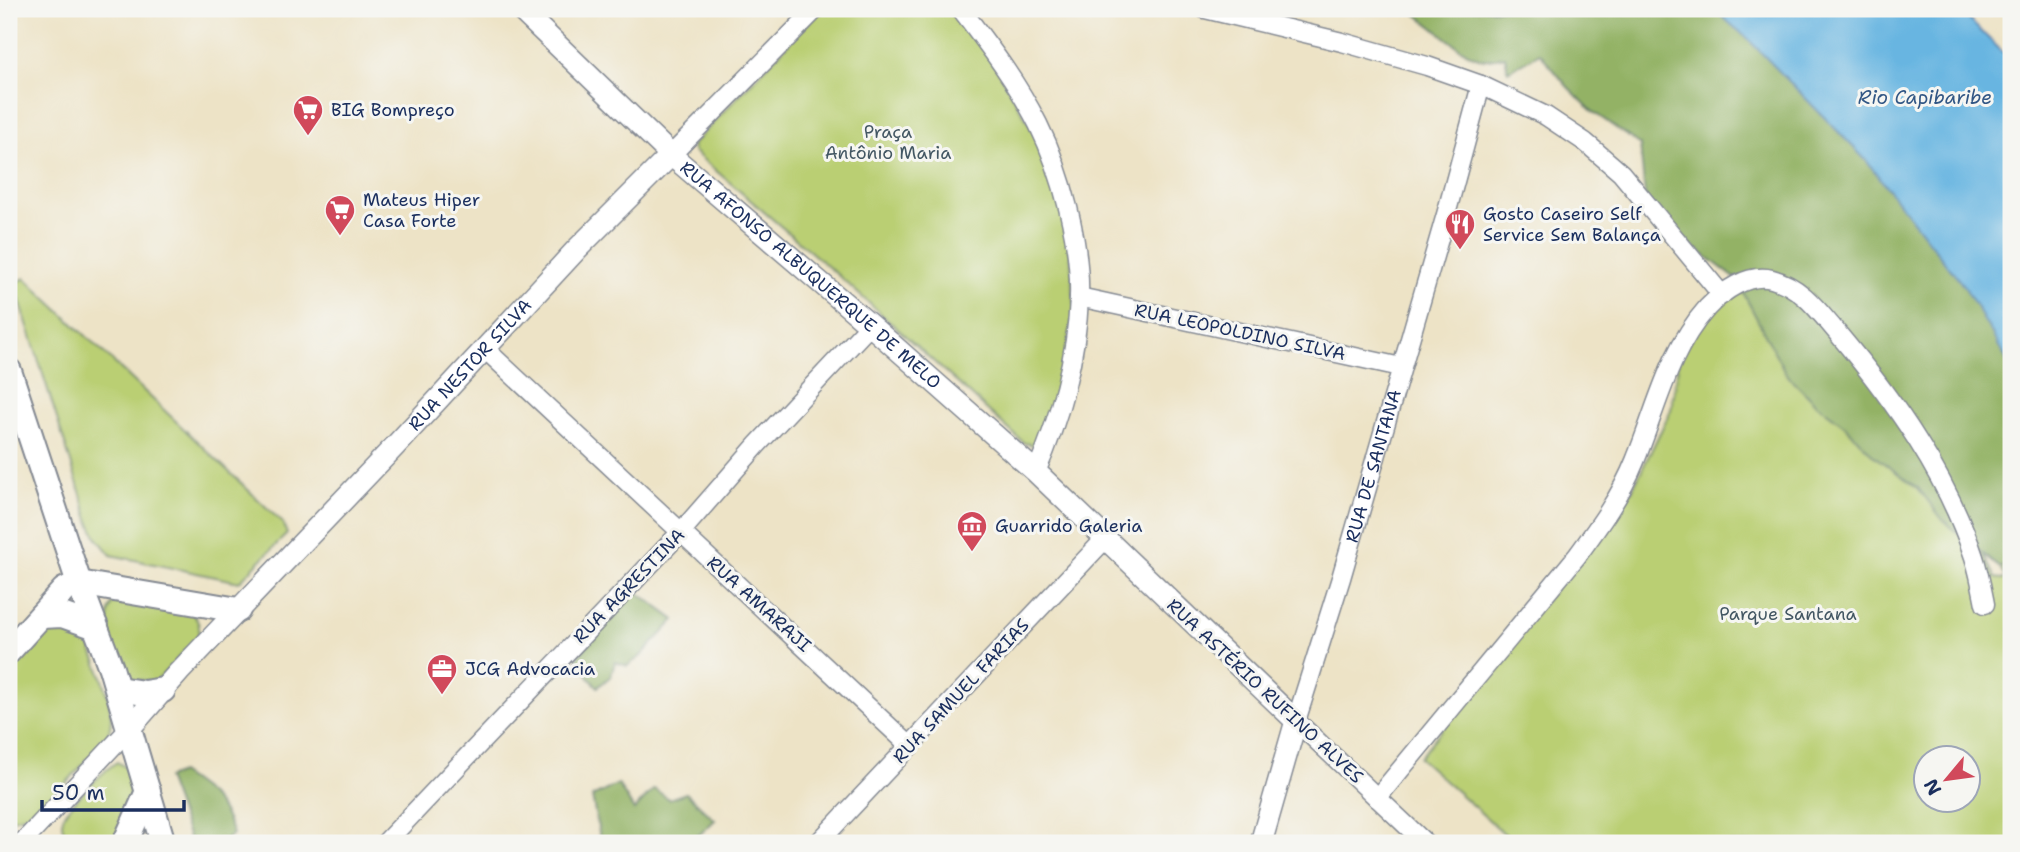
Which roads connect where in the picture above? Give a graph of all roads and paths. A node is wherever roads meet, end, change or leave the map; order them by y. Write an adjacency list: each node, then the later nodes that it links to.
1 (520, 9): 6 (street, RUA AFONSO ALBUQUERQUE DE MELO)
2 (816, 9): 6 (street, RUA NESTOR SILVA)
3 (961, 9): 8 (street)
4 (1205, 9): 5 (street)
5 (1481, 85): 7 (street); 11 (street, RUA DE SANTANA)
6 (671, 155): 9 (street, RUA AFONSO ALBUQUERQUE DE MELO); 10 (street, RUA NESTOR SILVA)
7 (1722, 295): 17 (street); 28 (street)
8 (1079, 297): 11 (street, RUA LEOPOLDINO SILVA); 13 (street)
9 (870, 325): 13 (street, RUA AFONSO ALBUQUERQUE DE MELO); 14 (street, RUA AGRESTINA)
10 (485, 349): 14 (street, RUA AMARAJI); 18 (street, RUA NESTOR SILVA)
11 (1401, 367): 24 (street, RUA DE SANTANA)
12 (9, 370): 16 (main road)
13 (1036, 472): 15 (street, RUA AFONSO ALBUQUERQUE DE MELO)
14 (680, 533): 26 (street, RUA AMARAJI); 32 (street, RUA AGRESTINA)
15 (1105, 539): 24 (street, RUA ASTÉRIO RUFINO ALVES); 26 (street, RUA SAMUEL FARIAS)
16 (79, 583): 18 (main road); 19 (main road); 20 (main road)
17 (1985, 604)
18 (238, 610): 23 (street, RUA NESTOR SILVA)
19 (41, 616): 20 (main road); 21 (main road)
20 (96, 627): 22 (main road)
21 (9, 651)
22 (118, 689): 23 (main road); 25 (main road)
23 (163, 690): 25 (street, RUA NESTOR SILVA)
24 (1296, 722): 28 (street, RUA ASTÉRIO RUFINO ALVES); 34 (street, RUA DE SANTANA)
25 (129, 729): 27 (main road); 29 (street)
26 (910, 746): 33 (street, RUA SAMUEL FARIAS)
27 (148, 791): 30 (main road); 31 (main road)
28 (1377, 798): 35 (street, RUA ASTÉRIO RUFINO ALVES)
29 (22, 843)
30 (125, 843)
31 (163, 843)
32 (385, 843)
33 (818, 843)
34 (1261, 843)
35 (1425, 843)

